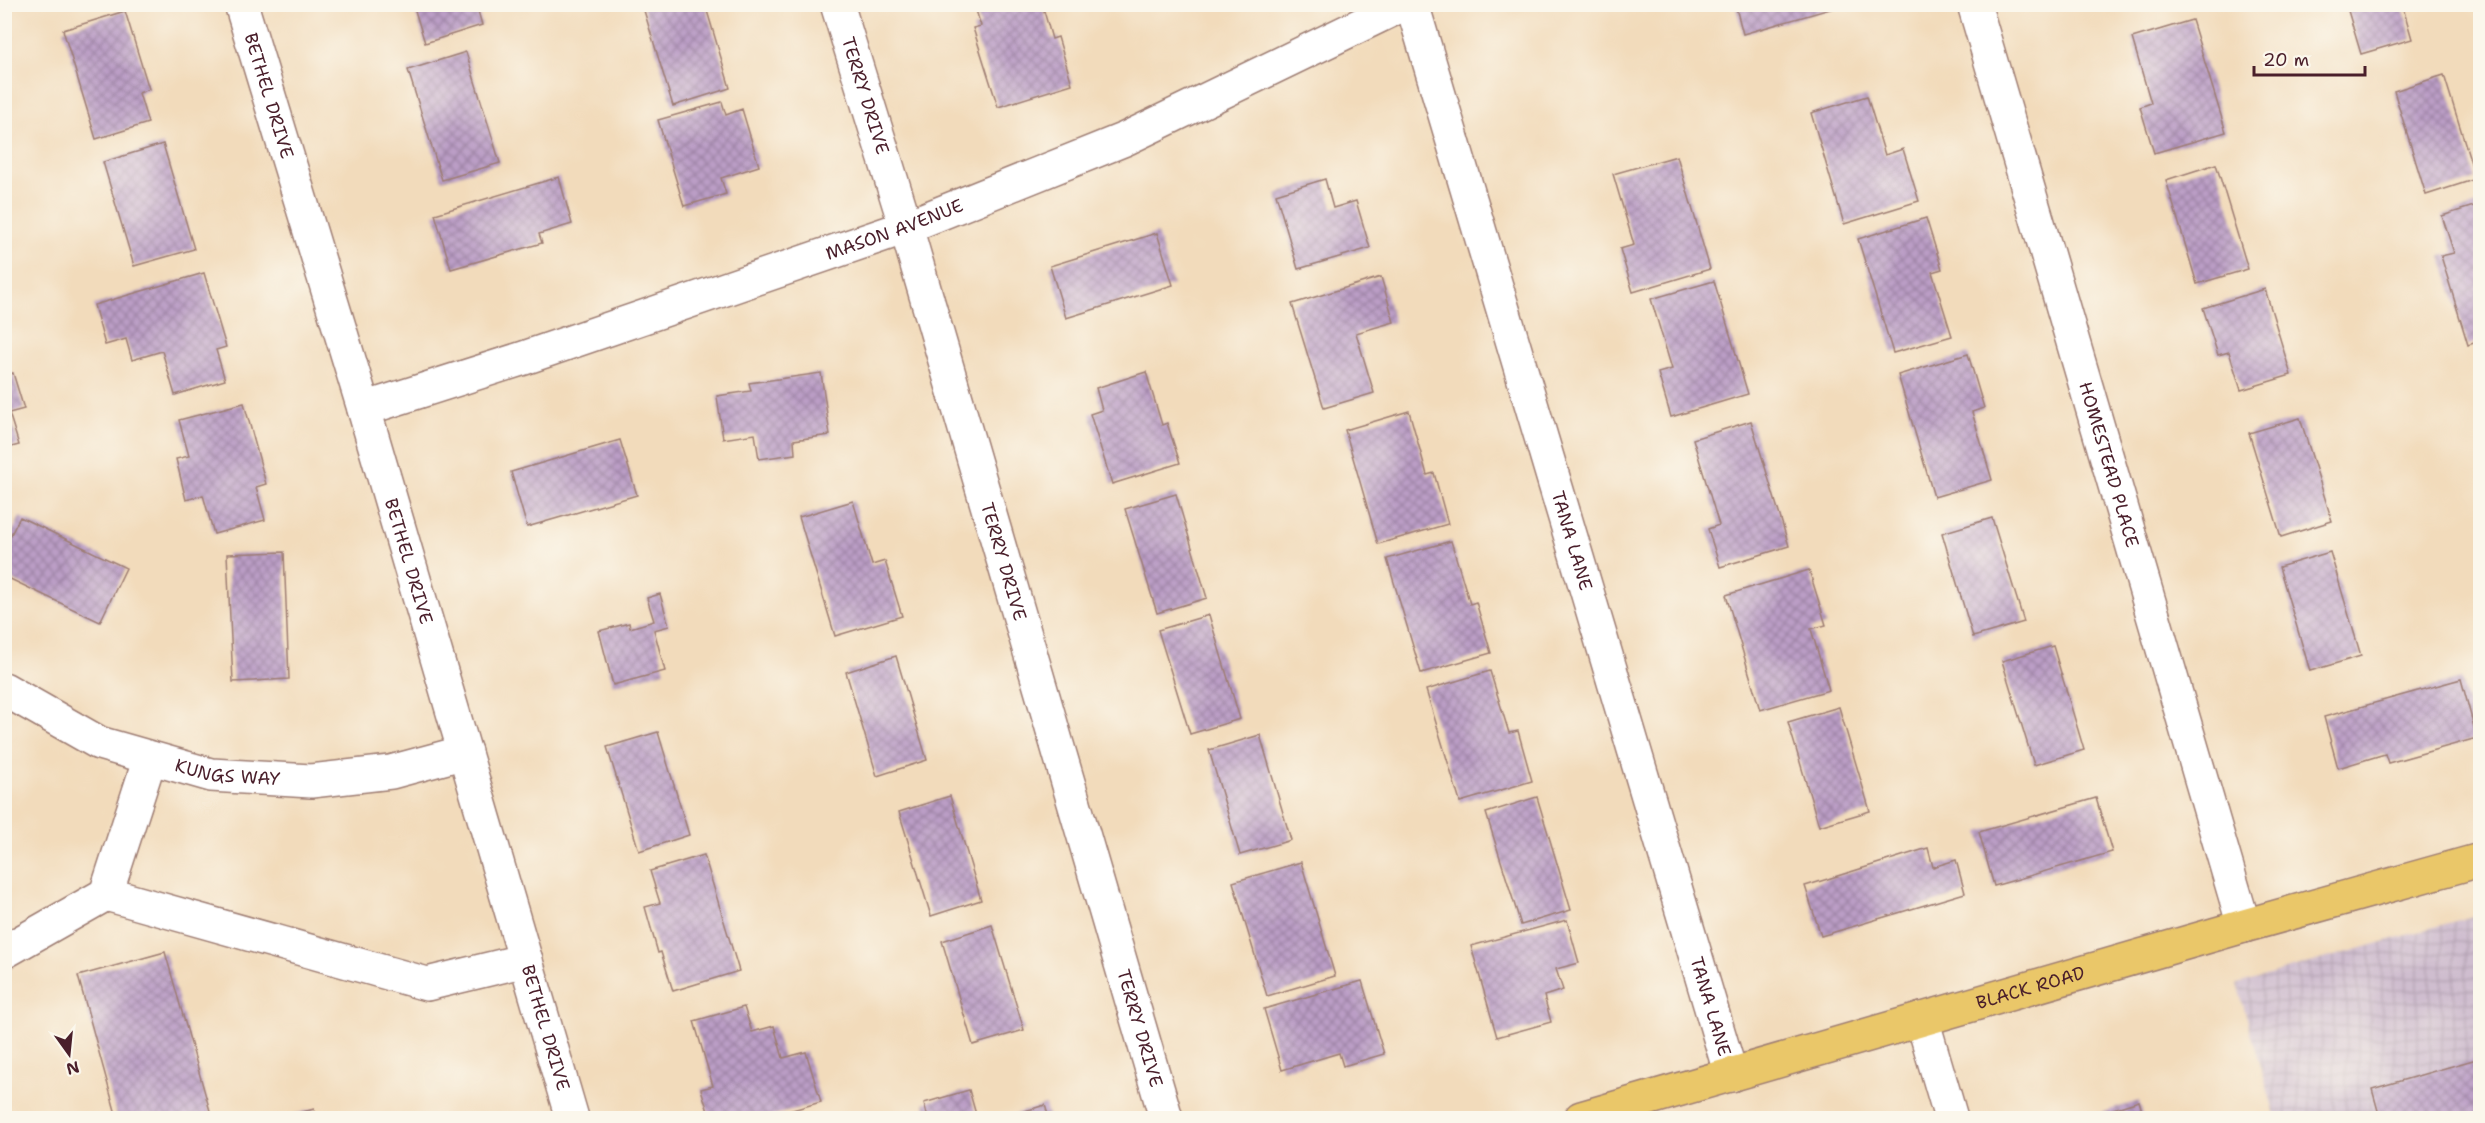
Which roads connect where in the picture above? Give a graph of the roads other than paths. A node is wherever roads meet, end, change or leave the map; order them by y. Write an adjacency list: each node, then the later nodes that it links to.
1 (241, 4): 7 (street, BETHEL DRIVE)
2 (837, 4): 6 (street, TERRY DRIVE)
3 (1404, 4): 6 (street, MASON AVENUE)
4 (1412, 4): 17 (street, TANA LANE)
5 (1974, 4): 13 (street, HOMESTEAD PLACE)
6 (906, 227): 7 (street, MASON AVENUE); 19 (street, TERRY DRIVE)
7 (364, 409): 9 (street, BETHEL DRIVE)
8 (4, 688): 10 (street, KUNGS WAY)
9 (465, 752): 10 (street, KUNGS WAY); 15 (street, BETHEL DRIVE)
10 (150, 758): 12 (street)
11 (2481, 860): 13 (main road, BLACK ROAD)
12 (106, 894): 14 (street); 15 (street)
13 (2244, 926): 16 (main road, BLACK ROAD)
14 (4, 952)
15 (526, 960): 18 (street, BETHEL DRIVE)
16 (1922, 1019): 17 (main road, BLACK ROAD); 21 (street)
17 (1731, 1075): 20 (main road, BLACK ROAD)
18 (572, 1119)
19 (1166, 1119)
20 (1581, 1119)
21 (1951, 1119)

